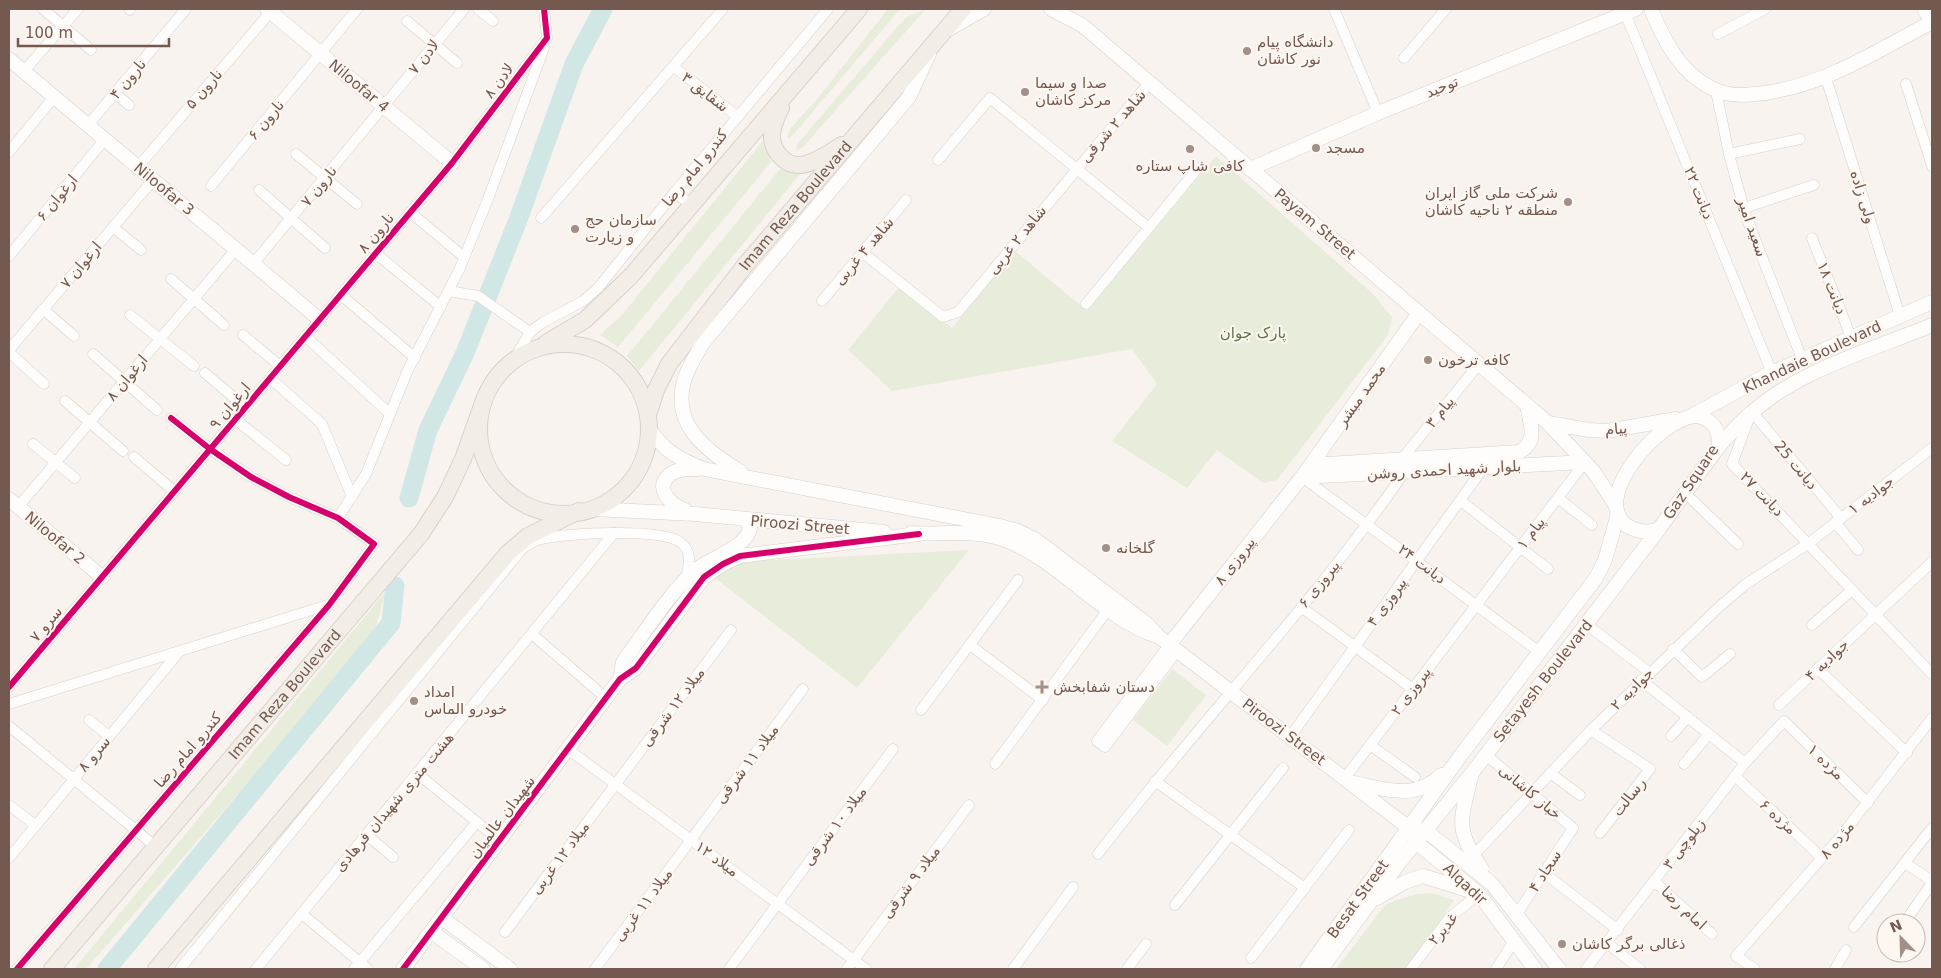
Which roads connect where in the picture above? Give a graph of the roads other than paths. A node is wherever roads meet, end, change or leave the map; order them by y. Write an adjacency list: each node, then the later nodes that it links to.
1 (43, 9): 26 (street)
2 (78, 9): 26 (street)
3 (186, 9): 42 (street, نارون ۴)
4 (357, 9): 32 (street, نارون ۶)
5 (464, 9): 30 (street, لادن ۷)
6 (478, 9): 23 (street)
7 (544, 9): 29 (street)
8 (723, 9): 36 (street)
9 (828, 9): 48 (street, کندرو امام رضا)
10 (963, 9): 28 (main road, Imam Reza Boulevard)
11 (984, 9): 28 (main road)
12 (1051, 9): 25 (main road)
13 (1071, 9): 25 (main road)
14 (1334, 9): 47 (street)
15 (1446, 9): 34 (street)
16 (1651, 9): 41 (main road)
17 (1765, 9): 27 (street)
18 (1924, 9): 24 (main road)
19 (270, 10): 32 (main road, Niloofar 4); 59 (street, نارون ۵)
20 (853, 11): 43 (main road)
21 (1631, 11): 47 (main road, توحید); 120 (street, دیانت ۲۲)
22 (407, 21): 30 (street)
23 (493, 21)
24 (1932, 22): 38 (main road)
25 (1082, 25): 39 (main road, Payam Street)
26 (63, 26): 31 (street); 37 (street)
27 (1718, 34)
28 (939, 37): 52 (main road, Imam Reza Boulevard); 93 (main road)
29 (547, 38): 57 (street, لادن ۸); 85 (street)
30 (435, 44): 35 (street); 46 (street, لادن ۷)
31 (91, 50)
32 (320, 54): 46 (main road, Niloofar 4); 66 (street, نارون ۶)
33 (9, 58): 37 (main road, Niloofar 3)
34 (1404, 58)
35 (457, 63)
36 (674, 67): 48 (street, شقایق ۳); 74 (street)
37 (24, 71): 44 (main road, Niloofar 3)
38 (1826, 78): 41 (main road); 100 (street, ولی زاده)
39 (1149, 83): 61 (street, شاهد ۲ شرقی); 62 (main road, Payam Street)
40 (1906, 84): 58 (street)
41 (1716, 91): 55 (street, سعید امیر)
42 (116, 94): 45 (street); 49 (street, نارون ۴)
43 (786, 95): 52 (main road); 71 (main road)
44 (54, 97): 49 (main road, Niloofar 3); 53 (street)
45 (129, 105)
46 (384, 106): 57 (main road, Niloofar 4); 63 (street, نارون ۷)
47 (1378, 113): 62 (main road, توحید)
48 (737, 116): 68 (street, کندرو امام رضا)
49 (88, 125): 50 (main road, Niloofar 3)
50 (105, 139): 59 (main road, Niloofar 3); 84 (street, ارغوان ۶)
51 (1800, 140): 55 (street)
52 (850, 141): 87 (main road, Imam Reza Boulevard)
53 (9, 152)
54 (296, 154): 63 (street)
55 (1729, 154): 72 (street, سعید امیر)
56 (938, 160): 61 (street)
57 (452, 163): 73 (street, نارون ۸)
58 (1932, 166)
59 (138, 167): 64 (main road, Niloofar 3)
60 (1198, 168): 77 (street)
61 (1076, 169): 77 (street); 82 (street, شاهد ۲ غربی)
62 (1250, 169): 98 (main road, Payam Street)
63 (326, 178): 70 (street); 75 (street, نارون ۷)
64 (153, 180): 76 (street, ارغوان ۷); 80 (main road, Niloofar 3)
65 (1814, 185): 72 (street)
66 (211, 186)
67 (259, 190): 75 (street)
68 (674, 192): 71 (street); 104 (street, کندرو امام رضا)
69 (906, 200): 82 (street, شاهد ۴ غربی)
70 (357, 204)
71 (693, 205): 110 (main road)
72 (1744, 208): 114 (street, سعید امیر)
73 (410, 212): 83 (street, نارون ۸); 85 (street)
74 (541, 218)
75 (292, 219): 79 (street); 86 (street, نارون ۷)
76 (113, 227): 81 (street); 97 (street, ارغوان ۷)
77 (1148, 227): 95 (street)
78 (1812, 238): 108 (street, دیانت ۱۸)
79 (325, 248)
80 (236, 249): 86 (main road, Niloofar 3); 91 (street, ارغوان ۸)
81 (141, 250)
82 (862, 252): 92 (street, شاهد ۴ غربی)
83 (375, 253): 90 (street, نارون ۸); 96 (street)
84 (9, 256)
85 (464, 257): 89 (street)
86 (253, 264): 101 (main road, Niloofar 3)
87 (746, 264): 93 (main road); 134 (main road, Imam Reza Boulevard)
88 (172, 280): 91 (street)
89 (448, 291): 96 (street); 104 (street)
90 (340, 294): 101 (street, نارون ۸); 113 (street)
91 (194, 298): 102 (street); 109 (street, ارغوان ۸)
92 (822, 301)
93 (736, 302): 151 (main road)
94 (1932, 302): 100 (main road, Khandaie Boulevard)
95 (1086, 304)
96 (440, 307): 113 (street)
97 (43, 309): 106 (street); 111 (street, ارغوان ۷)
98 (1419, 313): 116 (main road, Payam Street); 147 (main road, محمد مبشر)
99 (130, 315): 109 (street)
100 (1900, 316): 108 (main road, Khandaie Boulevard)
101 (319, 319): 107 (street, ارغوان ۹)
102 (224, 325)
103 (1932, 325): 129 (main road, Khandaie Boulevard)
104 (530, 332): 115 (street, کندرو امام رضا)
105 (243, 335): 118 (street)
106 (74, 336)
107 (305, 336): 118 (street, ارغوان ۹); 130 (street)
108 (1851, 337): 114 (main road, Khandaie Boulevard)
109 (160, 339): 117 (street); 122 (street, ارغوان ۸)
110 (536, 348): 115 (main road); 134 (main road)
111 (9, 351): 123 (street)
112 (93, 354): 122 (street)
113 (414, 358): 130 (street)
114 (1802, 359): 120 (main road, Khandaie Boulevard)
115 (514, 360): 124 (main road)
116 (1479, 364): 126 (main road, Payam Street); 148 (street, پیام ۳)
117 (194, 366)
118 (280, 366): 121 (street, ارغوان ۹)
119 (205, 373): 127 (street)
120 (1772, 373): 131 (main road, Khandaie Boulevard)
121 (270, 378): 127 (street, ارغوان ۹); 156 (street)
122 (124, 381): 128 (street); 135 (street, ارغوان ۸)
123 (44, 384)
124 (484, 400): 160 (main road); 263 (main road, Imam Reza Boulevard)
125 (65, 401): 135 (street)
126 (1527, 405): 136 (main road, Payam Street); 146 (main road, بلوار شهید احمدی روشن)
127 (246, 407): 133 (street, ارغوان ۹)
128 (157, 410)
129 (1752, 412): 138 (main road, Khandaie Boulevard); 165 (street, دیانت 25); 171 (street, دیانت ۲۷)
130 (390, 414): 156 (street)
131 (1688, 417): 136 (main road, پیام); 138 (main road, Gaz Square); 161 (main road)
132 (171, 418): 140 (street)
133 (235, 419): 140 (street, ارغوان ۹); 143 (street)
134 (648, 421): 150 (main road, Piroozi Street); 160 (main road)
135 (91, 422): 141 (street); 144 (street, ارغوان ۸)
136 (1548, 423): 145 (main road, Payam Street)
137 (33, 444): 144 (street)
138 (1719, 446): 155 (main road, Gaz Square)
139 (1932, 448): 165 (street, جوادیه ۱)
140 (210, 449): 154 (street, ارغوان ۹); 163 (street)
141 (123, 451)
142 (134, 457): 154 (street)
143 (286, 460)
144 (56, 462): 153 (street); 159 (street, ارغوان ۸)
145 (1585, 462): 149 (main road, بلوار شهید احمدی روشن); 157 (street, پیام ۱); 161 (main road, Gaz Square)
146 (1437, 464): 148 (main road, بلوار شهید احمدی روشن); 149 (main road, بلوار شهید احمدی روشن)
147 (1311, 465): 148 (main road, بلوار شهید احمدی روشن); 152 (main road, محمد مبشر)
148 (1402, 466): 152 (main road, بلوار شهید احمدی روشن); 166 (street, پیروزی ۶)
149 (1484, 467): 158 (street, پیروزی ۴)
150 (704, 469): 151 (main road, Piroozi Street); 162 (main road)
151 (748, 477): 191 (main road, Piroozi Street)
152 (1302, 477): 166 (street, دیانت ۲۴); 191 (main road, پیروزی ۸)
153 (75, 478)
154 (174, 491): 178 (street, ارغوان ۹)
155 (1685, 493): 168 (main road, Gaz Square); 172 (street)
156 (352, 497): 163 (street)
157 (1558, 498): 167 (street); 173 (street, پیام ۱)
158 (1461, 501): 173 (street); 175 (street, پیروزی ۴)
159 (13, 503): 178 (main road, Niloofar 2)
160 (586, 510): 162 (main road, Piroozi Street); 210 (main road)
161 (1617, 510): 168 (main road, Gaz Square); 196 (main road, Setayesh Boulevard)
162 (695, 514): 164 (main road, Piroozi Street)
163 (338, 518): 182 (street, کندرو امام رضا)
164 (744, 520): 170 (main road, Piroozi Street); 179 (main road)
165 (1838, 520): 171 (street, جوادیه ۱); 174 (street, دیانت 25)
166 (1368, 524): 175 (street, دیانت ۲۴); 184 (street, پیروزی ۶)
167 (1592, 525)
168 (1659, 530): 187 (main road, Setayesh Boulevard)
169 (614, 533): 179 (street); 190 (street, هشت متری شهیدان فرهادی); 210 (street)
170 (918, 534): 185 (main road, Piroozi Street); 201 (main road)
171 (1809, 542): 181 (street); 194 (street, جوادیه ۲)
172 (1738, 544)
173 (1520, 547): 177 (street); 183 (street, پیام ۱)
174 (1858, 550)
175 (1417, 561): 183 (street, دیانت ۲۴); 193 (street, پیروزی ۴)
176 (1932, 562): 186 (street, جوادیه ۴)
177 (1548, 569)
178 (102, 577): 202 (street, سرو ۷)
179 (686, 578): 201 (main road)
180 (1018, 580): 192 (street)
181 (1852, 590): 186 (street); 188 (street)
182 (329, 605): 195 (street); 256 (street, کندرو امام رضا)
183 (1476, 605): 196 (street, دیانت ۲۴); 204 (street, پیروزی ۲)
184 (1301, 607): 193 (street); 206 (street, پیروزی ۶)
185 (1109, 608): 191 (main road, Piroozi Street); 208 (street)
186 (1876, 615): 198 (street, جوادیه ۴); 199 (street)
187 (1586, 624): 200 (street); 209 (main road, Setayesh Boulevard)
188 (1812, 625)
189 (730, 630): 243 (street, میلاد ۱۲ شرقی)
190 (533, 635): 207 (street); 237 (street, هشت متری شهیدان فرهادی)
191 (1168, 644): 206 (main road, Piroozi Street); 224 (street)
192 (970, 645): 208 (street); 213 (street)
193 (1355, 647): 204 (street); 223 (street, پیروزی ۴)
194 (1673, 649): 197 (street); 200 (street, جوادیه ۲)
195 (179, 651): 211 (street); 221 (street, سرو ۸)
196 (1541, 653): 205 (main road, Setayesh Boulevard)
197 (1730, 654)
198 (1818, 669): 212 (street, جوادیه ۴); 228 (street)
199 (1932, 674)
200 (1645, 676): 214 (street); 219 (street, جوادیه ۲)
201 (620, 679): 207 (main road, شهیدان عالمیان)
202 (9, 687)
203 (803, 689): 260 (street, میلاد ۱۱ شرقی)
204 (1413, 689): 225 (street, پیروزی ۲)
205 (1512, 690): 209 (main road); 229 (main road, Setayesh Boulevard)
206 (1231, 693): 223 (main road, Piroozi Street); 242 (street, پیروزی ۶)
207 (606, 698): 227 (main road, شهیدان عالمیان)
208 (1043, 700): 232 (street)
209 (1527, 701): 230 (main road, Setayesh Boulevard)
210 (389, 703): 299 (main road); 300 (street)
211 (9, 704)
212 (1779, 705)
213 (921, 710)
214 (1688, 717): 220 (street); 222 (street)
215 (1932, 718): 228 (street, مژده ۸)
216 (89, 720): 221 (street)
217 (1784, 721): 231 (street, زیلوچی ۳); 246 (street, مژده ۱)
218 (9, 726): 240 (street)
219 (1590, 730): 236 (street, جوادیه ۲); 257 (street, رسالت)
220 (1709, 734): 231 (street); 233 (street)
221 (109, 736): 240 (street, سرو ۸)
222 (1671, 736)
223 (1290, 737): 241 (main road, Piroozi Street)
224 (1102, 744)
225 (1370, 745): 239 (street); 241 (street, پیروزی ۲)
226 (893, 749): 278 (street, میلاد ۱۰ شرقی)
227 (569, 750): 243 (street, میلاد ۱۲); 261 (main road, شهیدان عالمیان)
228 (1907, 753): 246 (street, مژده ۸)
229 (1461, 755): 241 (main road); 251 (main road, Setayesh Boulevard)
230 (1486, 755): 235 (main road, Setayesh Boulevard); 244 (street, خباز کاشانی)
231 (1745, 763): 238 (street, زیلوچی ۳)
232 (995, 764)
233 (1684, 764)
234 (1284, 768): 259 (street)
235 (1472, 772): 255 (main road, Setayesh Boulevard); 265 (main road)
236 (1550, 773): 244 (street, جوادیه ۲); 245 (street)
237 (418, 774): 249 (street); 258 (street, هشت متری شهیدان فرهادی)
238 (1735, 776): 268 (street, مژده ۶); 271 (street, زیلوچی ۳)
239 (1415, 778)
240 (74, 779): 250 (street, سرو ۸); 256 (street)
241 (1348, 780): 251 (main road, Piroozi Street)
242 (1155, 781): 259 (street); 264 (street, پیروزی ۶)
243 (616, 784): 260 (street, میلاد ۱۲); 287 (street, میلاد ۱۲ غربی)
244 (1532, 793): 252 (street, خباز کاشانی); 265 (street, جوادیه ۲)
245 (1580, 794)
246 (1868, 802): 268 (street, مژده ۸)
247 (9, 805): 250 (street)
248 (969, 805): 294 (street, میلاد ۹ شرقی)
249 (477, 822): 261 (street); 295 (street)
250 (35, 826): 267 (street, سرو ۸)
251 (1410, 828): 255 (main road); 262 (main road, Alqadir); 312 (main road, Besat Street)
252 (1574, 828): 270 (street, سجاد ۴)
253 (1932, 828): 269 (street)
254 (1350, 830): 275 (street)
255 (1425, 830): 262 (main road, Besat Street); 273 (main road)
256 (136, 831): 263 (street); 297 (street, کندرو امام رضا)
257 (1600, 833)
258 (367, 835): 266 (street); 281 (street, هشت متری شهیدان فرهادی)
259 (1231, 835): 275 (street); 279 (street)
260 (691, 840): 278 (street, میلاد ۱۲); 306 (street, میلاد ۱۱ غربی)
261 (500, 841): 283 (main road, شهیدان عالمیان)
262 (1416, 842): 276 (main road, Alqadir); 277 (main road, Besat Street)
263 (155, 846): 298 (main road, Imam Reza Boulevard)
264 (1098, 854)
265 (1473, 856): 273 (main road)
266 (393, 857)
267 (9, 858)
268 (1822, 858): 319 (street, مژده ۸)
269 (1905, 863): 272 (street); 284 (street)
270 (1544, 873): 282 (street, سجاد ۴); 285 (street)
271 (1655, 882): 285 (street, زیلوچی ۳); 288 (street, امام رضا)
272 (1932, 882): 280 (street)
273 (1492, 884): 282 (main road)
274 (1074, 887): 310 (street)
275 (1304, 888): 293 (street)
276 (1479, 894): 277 (main road); 289 (main road, Alqadir); 314 (street, غدیر۲)
277 (1372, 901): 313 (main road, Besat Street)
278 (778, 904): 294 (street, میلاد ۱۲); 307 (street, میلاد ۱۰ شرقی)
279 (1175, 905)
280 (1911, 913)
281 (302, 914): 295 (street); 301 (street, هشت متری شهیدان فرهادی)
282 (1517, 914): 296 (main road)
283 (442, 918): 286 (main road, شهیدان عالمیان); 305 (main road)
284 (1854, 927)
285 (1618, 930): 290 (street, زیلوچی ۳)
286 (432, 932): 303 (main road, شهیدان عالمیان); 304 (main road)
287 (505, 932)
288 (1712, 934)
289 (1514, 940): 315 (street); 316 (main road, Alqadir)
290 (1608, 943): 317 (street, زیلوچی ۳); 318 (street)
291 (1146, 944): 311 (street)
292 (1846, 950): 320 (street)
293 (1251, 958)
294 (854, 960): 308 (street, میلاد ۹ شرقی); 309 (street, میلاد ۱۲)
295 (357, 966): 302 (street)
296 (1554, 967)
297 (17, 969)
298 (52, 969)
299 (156, 969)
300 (180, 969)
301 (256, 969)
302 (368, 969)
303 (403, 969)
304 (483, 969)
305 (510, 969)
306 (595, 969)
307 (729, 969)
308 (846, 969)
309 (866, 969)
310 (1012, 969)
311 (1127, 969)
312 (1307, 969)
313 (1321, 969)
314 (1411, 969)
315 (1496, 969)
316 (1535, 969)
317 (1586, 969)
318 (1640, 969)
319 (1755, 969)
320 (1835, 969)

